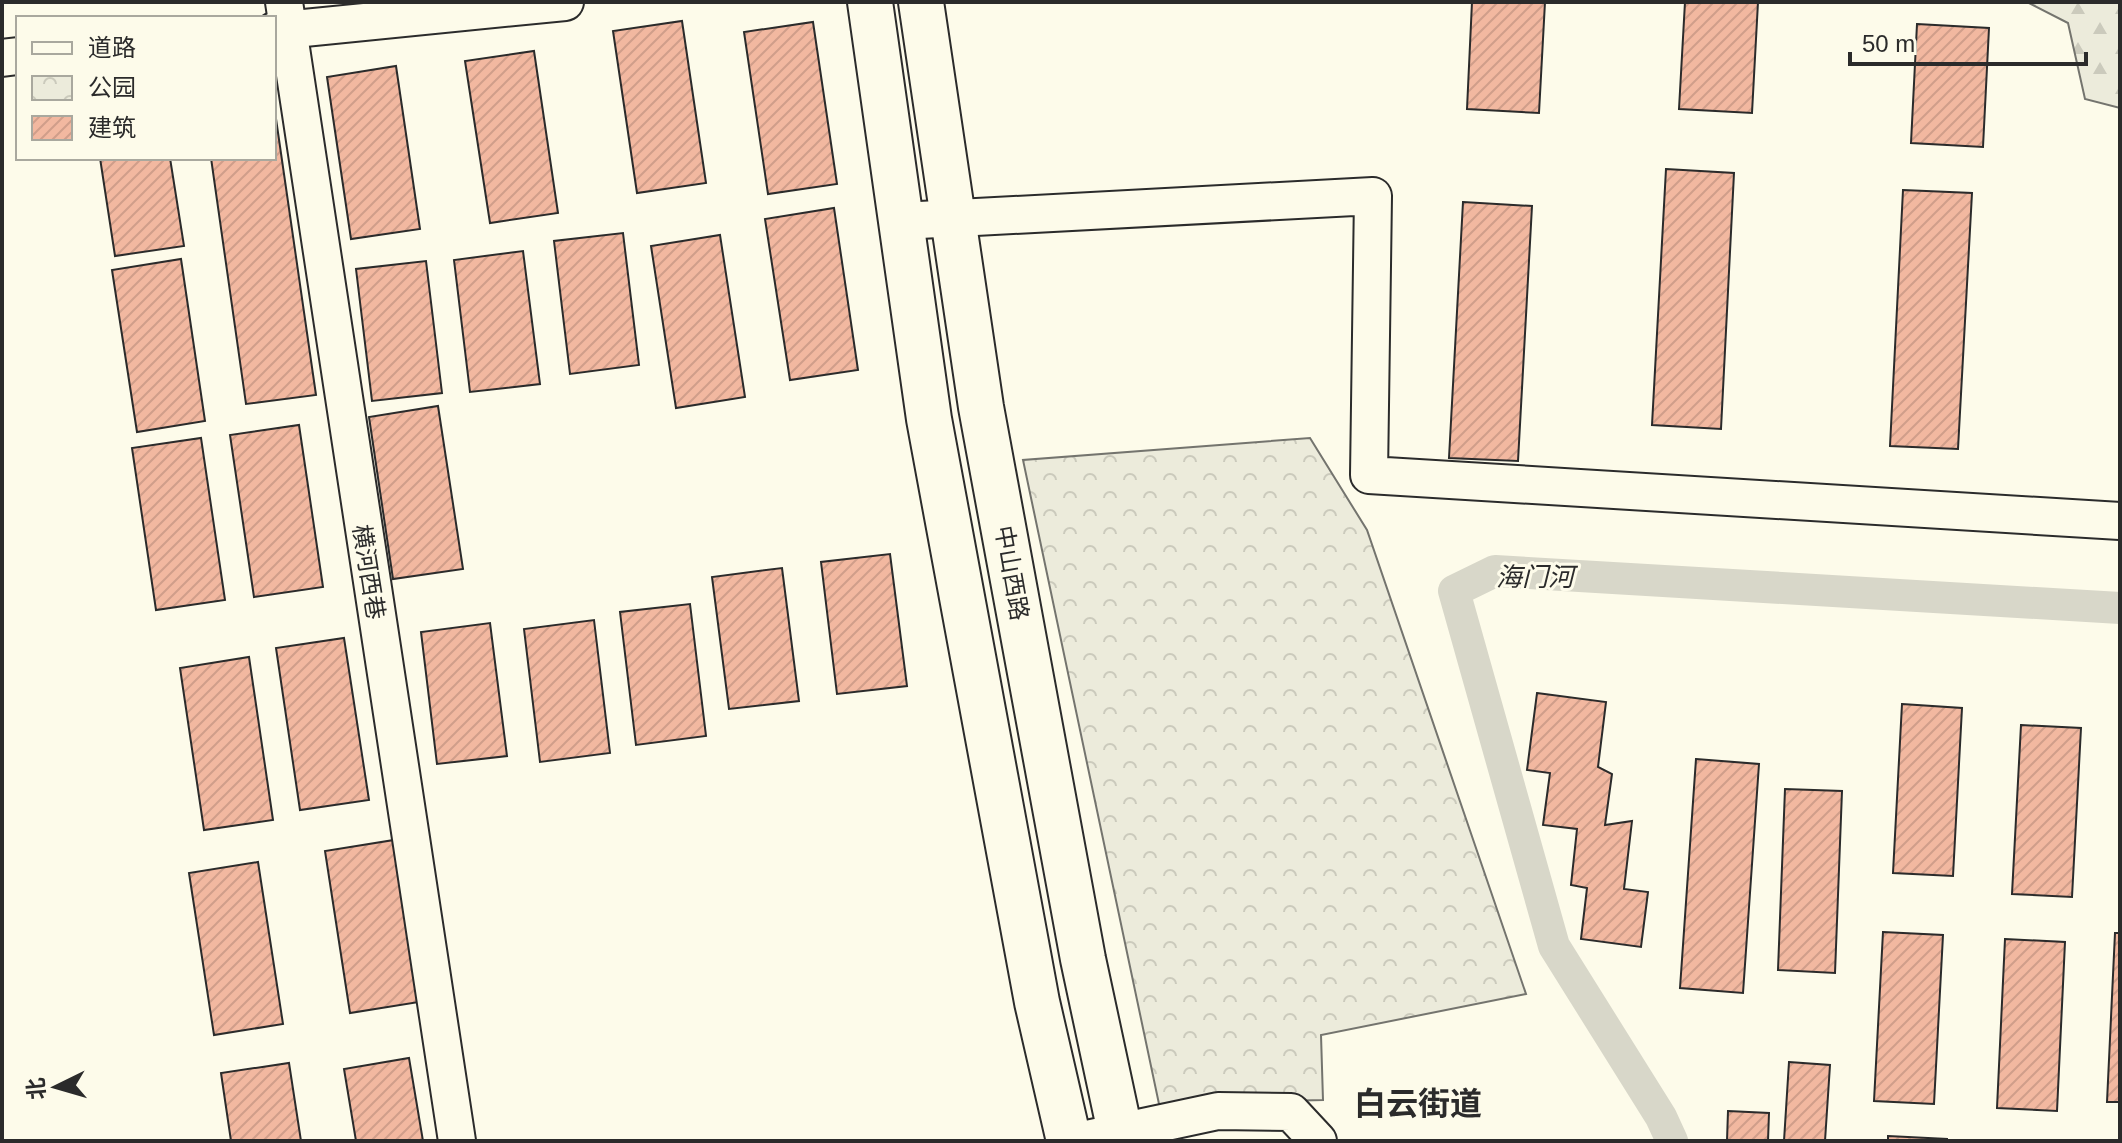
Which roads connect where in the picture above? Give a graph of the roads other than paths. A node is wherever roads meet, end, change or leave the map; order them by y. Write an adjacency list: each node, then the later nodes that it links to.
1 (565, 2): 4 (street)
2 (870, 2): 6 (main road)
3 (921, 2): 5 (main road, 中山西路)
4 (281, 21): 9 (street, 横河西巷)
5 (953, 220): 6 (street); 7 (street); 8 (main road, 中山西路)
6 (901, 221): 10 (main road)
7 (2120, 521)
8 (1121, 1136): 11 (street); 12 (street)
9 (457, 1141)
10 (1069, 1141)
11 (1077, 1141)
12 (1318, 1141)

